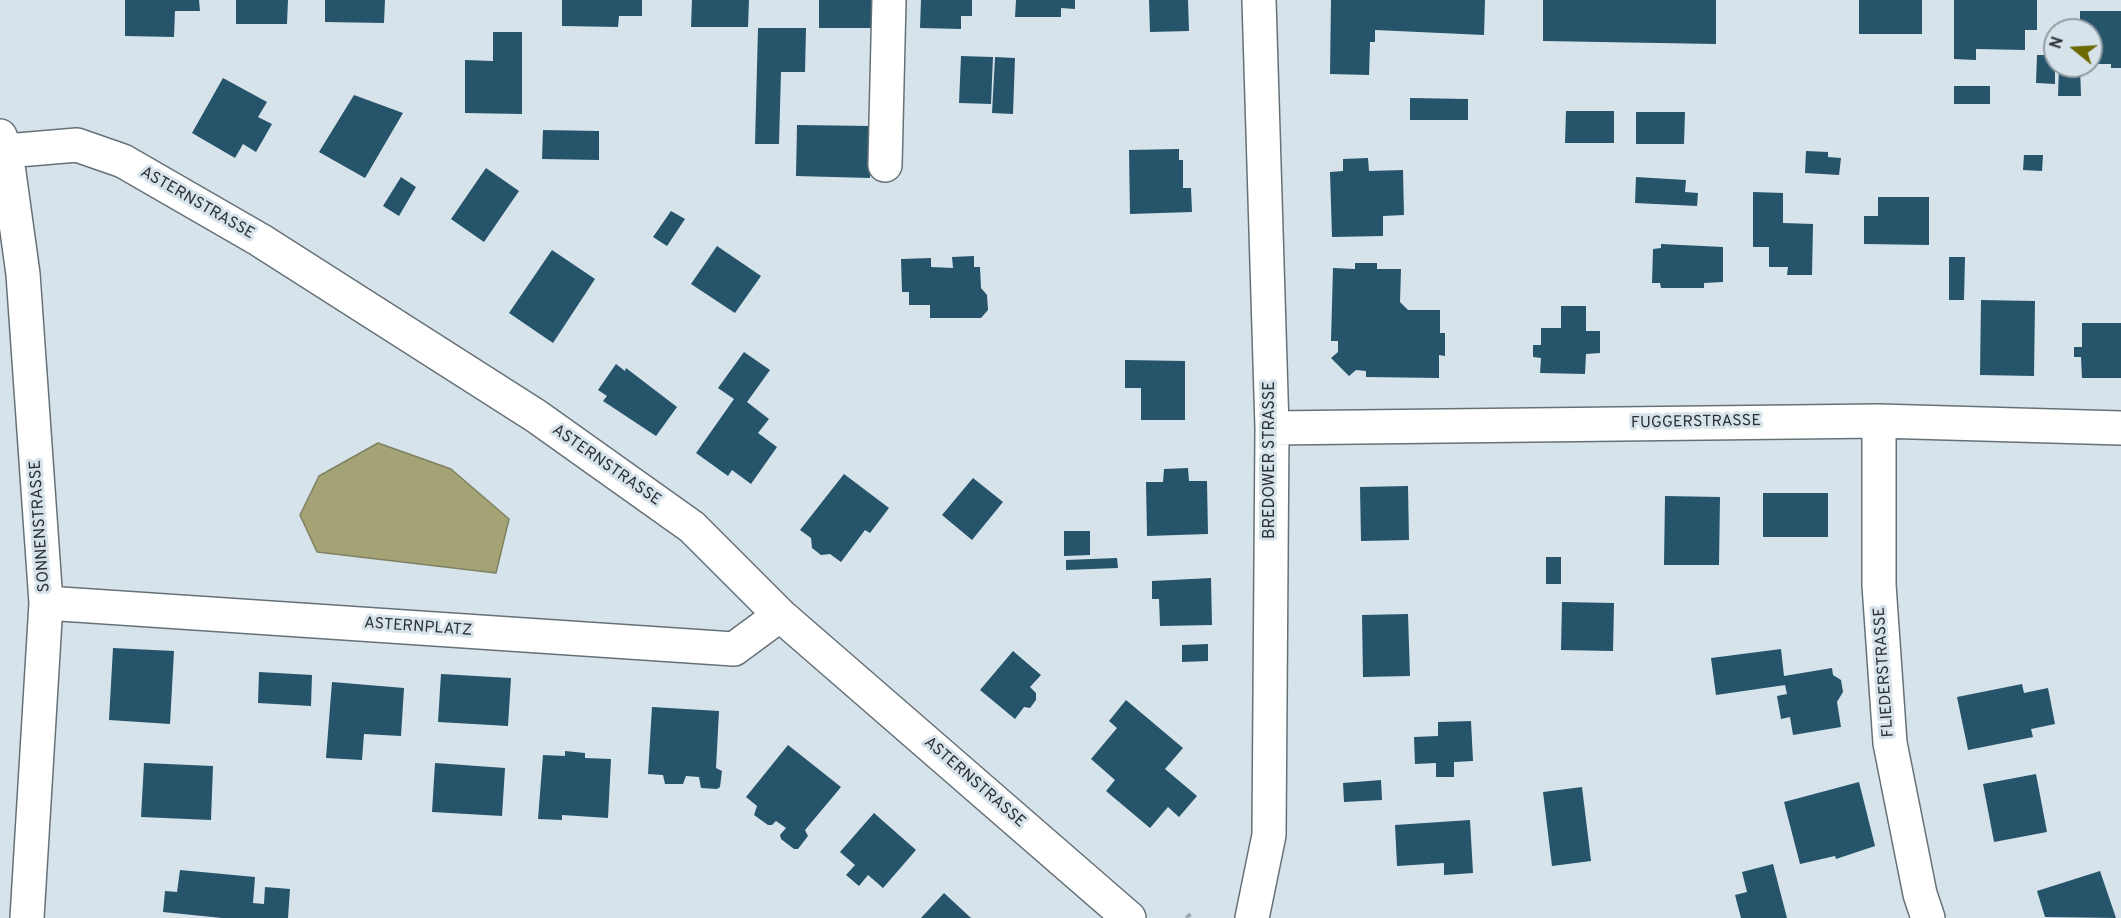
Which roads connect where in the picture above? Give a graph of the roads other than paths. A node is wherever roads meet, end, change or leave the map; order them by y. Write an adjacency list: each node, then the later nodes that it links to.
1 (890, 0): 4 (street)
2 (1260, 0): 6 (street, BREDOWER STRASSE)
3 (3, 143): 8 (street, SONNENSTRASSE); 9 (street, ASTERNSTRASSE)
4 (885, 165)
5 (1879, 421): 6 (street, FUGGERSTRASSE); 7 (street, FUGGERSTRASSE); 13 (street, FLIEDERSTRASSE)
6 (1272, 428): 12 (street, BREDOWER STRASSE)
7 (2121, 428)
8 (46, 603): 9 (street, ASTERNPLATZ); 10 (street, SONNENSTRASSE)
9 (780, 615): 11 (street, ASTERNSTRASSE)
10 (27, 918)
11 (1129, 918)
12 (1252, 918)
13 (1928, 918)

